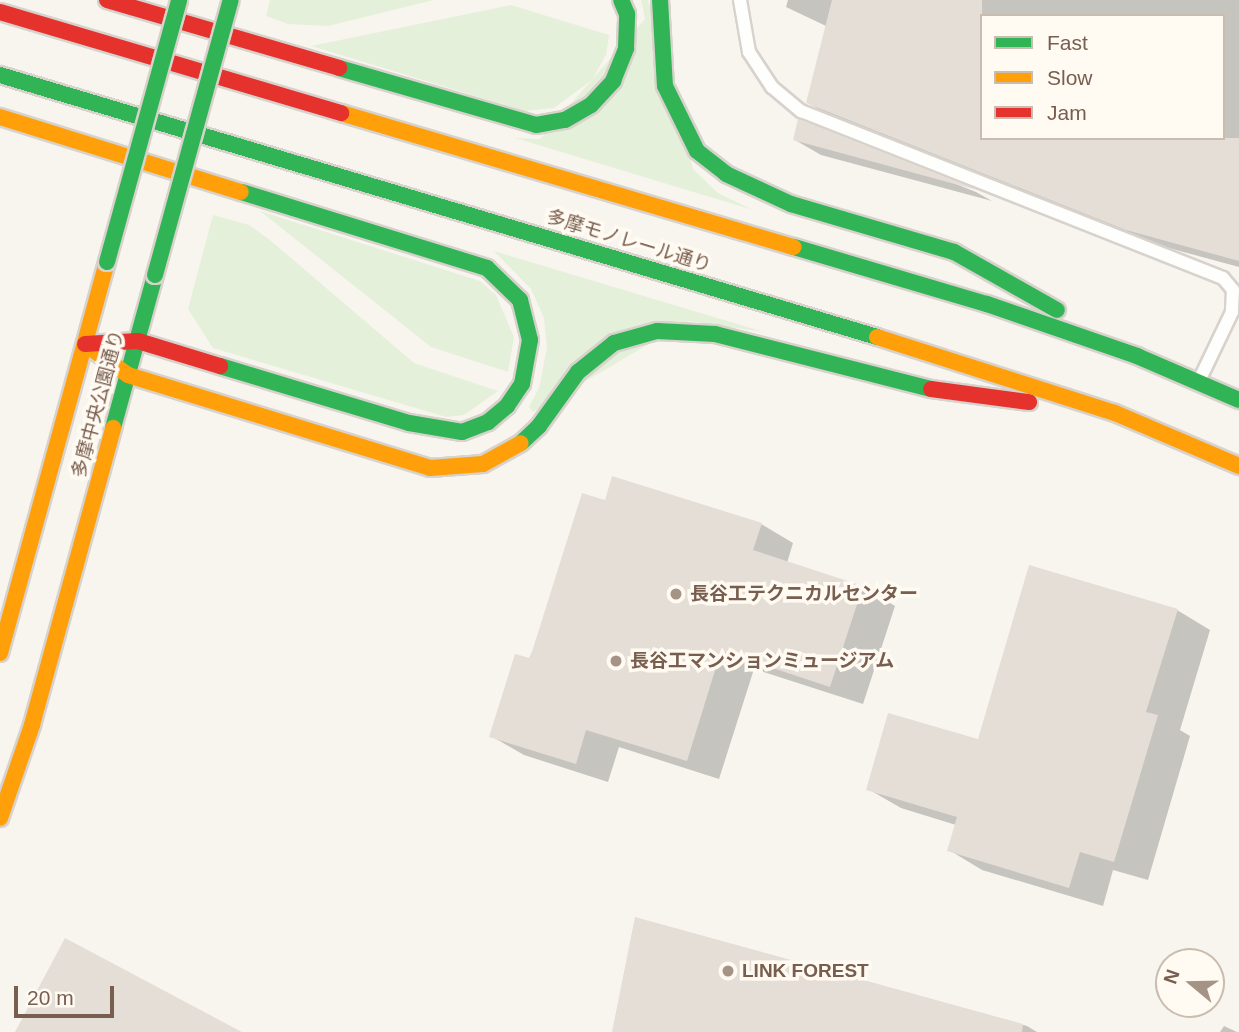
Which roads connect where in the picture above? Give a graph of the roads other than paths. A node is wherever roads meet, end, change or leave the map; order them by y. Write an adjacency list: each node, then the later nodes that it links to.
1 (107, 0): 4 (main road)
2 (179, 0): 11 (main road, 多摩中央公園通り, bridge)
3 (231, 0): 10 (main road, 多摩中央公園通り, bridge)
4 (621, 0)
5 (660, 0): 12 (main road)
6 (740, 0): 14 (lane)
7 (0, 12): 12 (main road, 多摩モノレール通り)
8 (0, 75): 16 (main road, 多摩モノレール通り)
9 (0, 117): 10 (main road)
10 (138, 341): 11 (main road); 13 (main road, 多摩中央公園通り)
11 (85, 344): 13 (main road); 18 (main road, 多摩中央公園通り)
12 (1137, 356): 14 (main road, 多摩モノレール通り)
13 (128, 375): 16 (main road); 19 (main road, 多摩中央公園通り)
14 (1199, 381): 15 (main road, 多摩モノレール通り)
15 (1239, 400)
16 (1115, 413): 17 (main road, 多摩モノレール通り)
17 (1239, 466)
18 (0, 653)
19 (0, 818)

